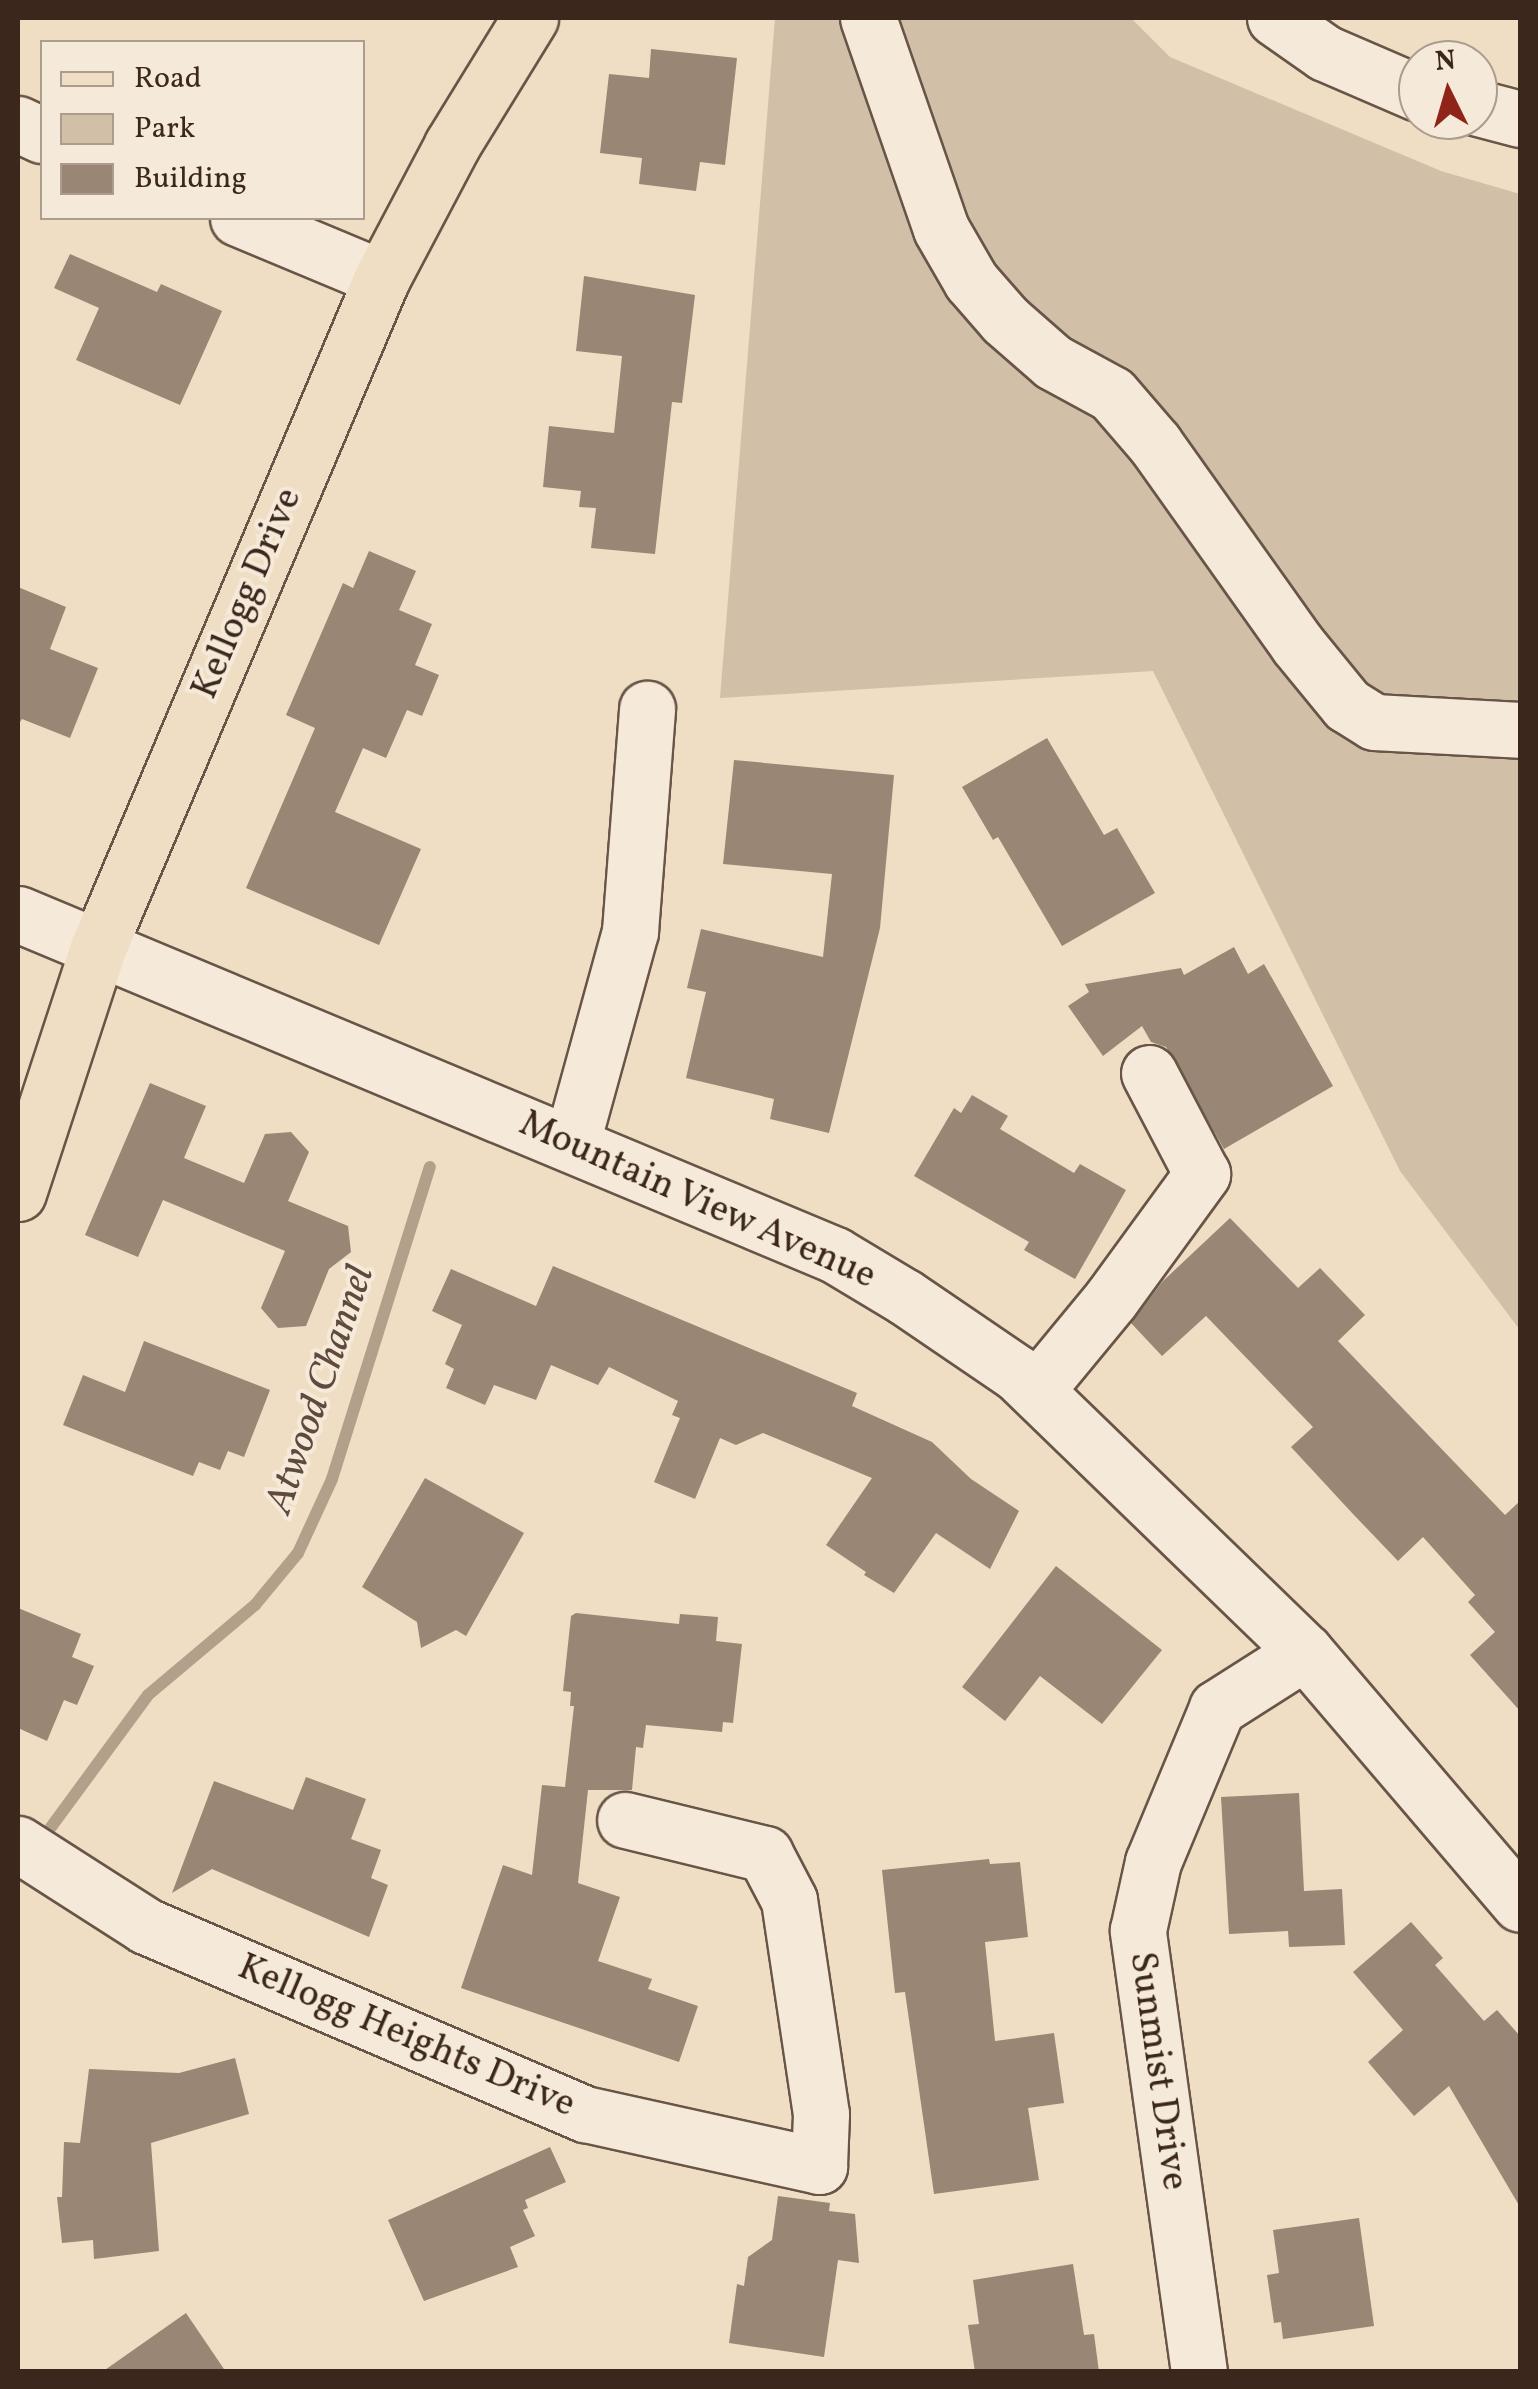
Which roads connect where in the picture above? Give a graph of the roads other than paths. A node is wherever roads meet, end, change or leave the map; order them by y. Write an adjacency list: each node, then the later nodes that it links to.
1 (530, 18): 6 (main road, Kellogg Drive)
2 (868, 18): 8 (street)
3 (1275, 18): 4 (street)
4 (1398, 84)
5 (243, 220): 6 (street)
6 (382, 278): 10 (main road, Kellogg Drive)
7 (647, 709): 12 (street)
8 (1520, 730)
9 (18, 914): 10 (street, Mountain View Avenue)
10 (98, 948): 12 (street, Mountain View Avenue); 13 (main road, Kellogg Drive)
11 (1148, 1073): 14 (street)
12 (572, 1142): 14 (street, Mountain View Avenue)
13 (18, 1193)
14 (1036, 1390): 15 (street, Mountain View Avenue)
15 (1306, 1652): 18 (street, Mountain View Avenue); 19 (street, Sunmist Drive)
16 (625, 1820): 17 (street, Kellogg Heights Drive)
17 (18, 1844)
18 (1520, 1904)
19 (1199, 2372)

